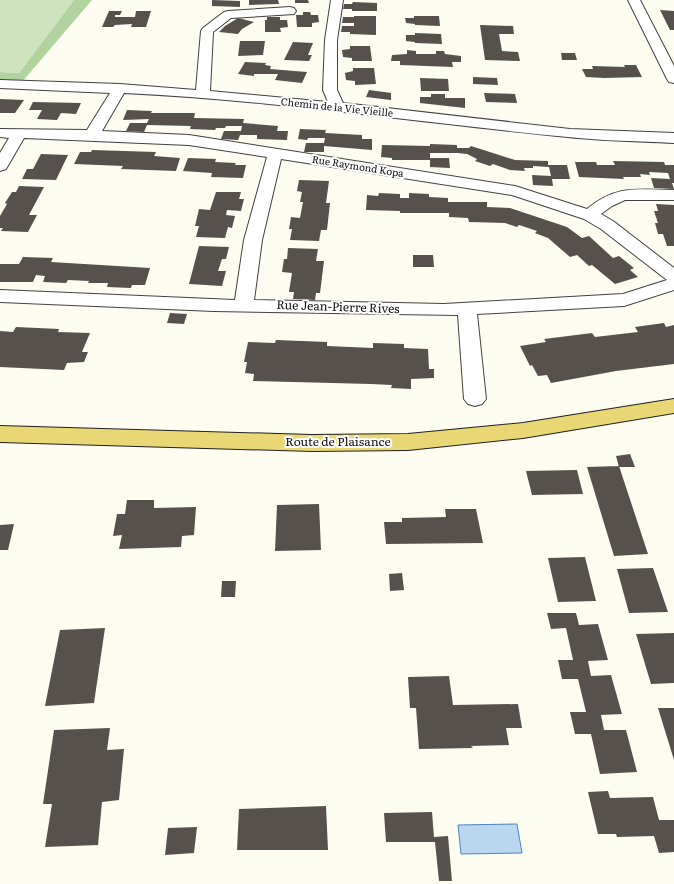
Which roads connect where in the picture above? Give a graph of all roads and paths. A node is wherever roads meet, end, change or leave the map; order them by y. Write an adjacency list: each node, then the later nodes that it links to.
1 (337, 0): 8 (street)
2 (634, 0): 4 (street)
3 (290, 11): 7 (street)
4 (674, 79)
5 (0, 84): 6 (street, Chemin de la Vie Vieille)
6 (120, 88): 7 (street, Chemin de la Vie Vieille); 11 (street)
7 (203, 94): 8 (street, Chemin de la Vie Vieille)
8 (337, 107): 12 (street, Chemin de la Vie Vieille)
9 (0, 134): 10 (street, Rue Raymond Kopa)
10 (18, 134): 11 (street, Rue Raymond Kopa); 14 (street)
11 (92, 135): 13 (street, Rue Raymond Kopa)
12 (674, 138)
13 (275, 154): 16 (street, Rue Raymond Kopa); 20 (street)
14 (0, 166)
15 (674, 195): 16 (street)
16 (590, 215): 17 (street, Rue Raymond Kopa)
17 (674, 277)
18 (674, 284): 21 (street, Rue Jean-Pierre Rives)
19 (0, 296): 20 (street, Rue Jean-Pierre Rives)
20 (244, 305): 21 (street, Rue Jean-Pierre Rives)
21 (467, 309): 22 (street)
22 (475, 399)
23 (674, 406): 24 (main road, Route de Plaisance)
24 (0, 434)

